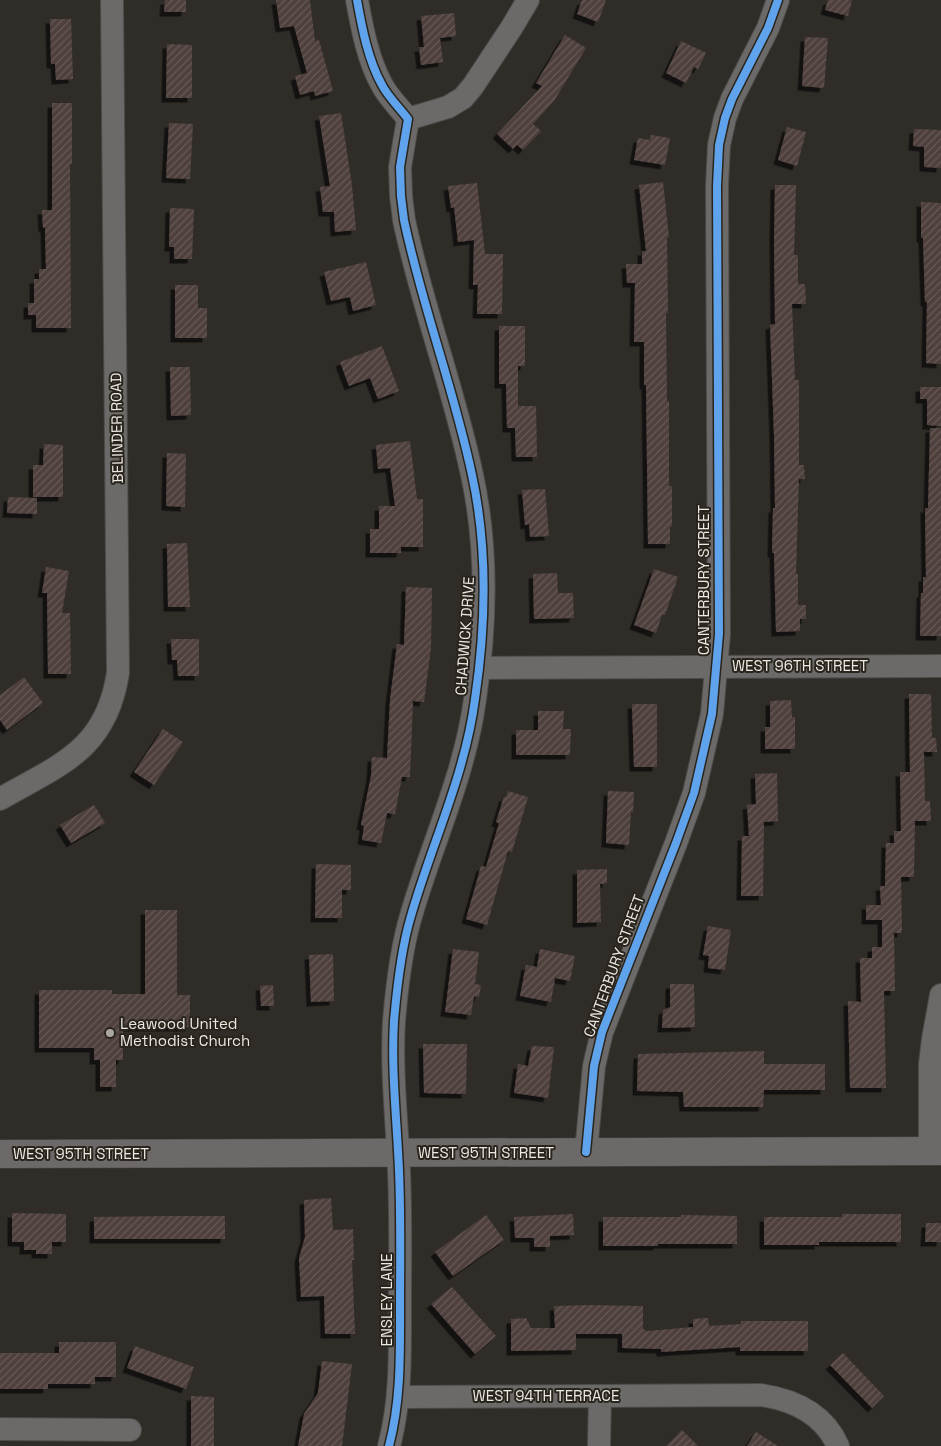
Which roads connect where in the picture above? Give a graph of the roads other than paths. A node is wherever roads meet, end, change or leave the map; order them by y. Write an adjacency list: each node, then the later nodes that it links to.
1 (112, 0): 9 (street, BELINDER ROAD)
2 (357, 0): 5 (street)
3 (528, 0): 5 (street)
4 (778, 0): 6 (street, CANTERBURY STREET)
5 (408, 119): 8 (street, CHADWICK DRIVE)
6 (717, 666): 7 (street, WEST 96TH STREET); 8 (street, WEST 96TH STREET); 12 (street, CANTERBURY STREET)
7 (941, 666)
8 (479, 668): 14 (street, CHADWICK DRIVE)
9 (0, 799)
10 (941, 995): 11 (street)
11 (935, 1151): 12 (main road, WEST 95TH STREET)
12 (586, 1152): 14 (main road, WEST 95TH STREET)
13 (0, 1154): 14 (main road, WEST 95TH STREET)
14 (398, 1154): 16 (street, ENSLEY LANE)
15 (600, 1396): 16 (street, WEST 94TH TERRACE); 20 (street); 21 (street, WEST 94TH TERRACE)
16 (398, 1397): 19 (street, ENSLEY LANE)
17 (0, 1429): 18 (street)
18 (130, 1430)
19 (388, 1446)
20 (599, 1446)
21 (838, 1446)

